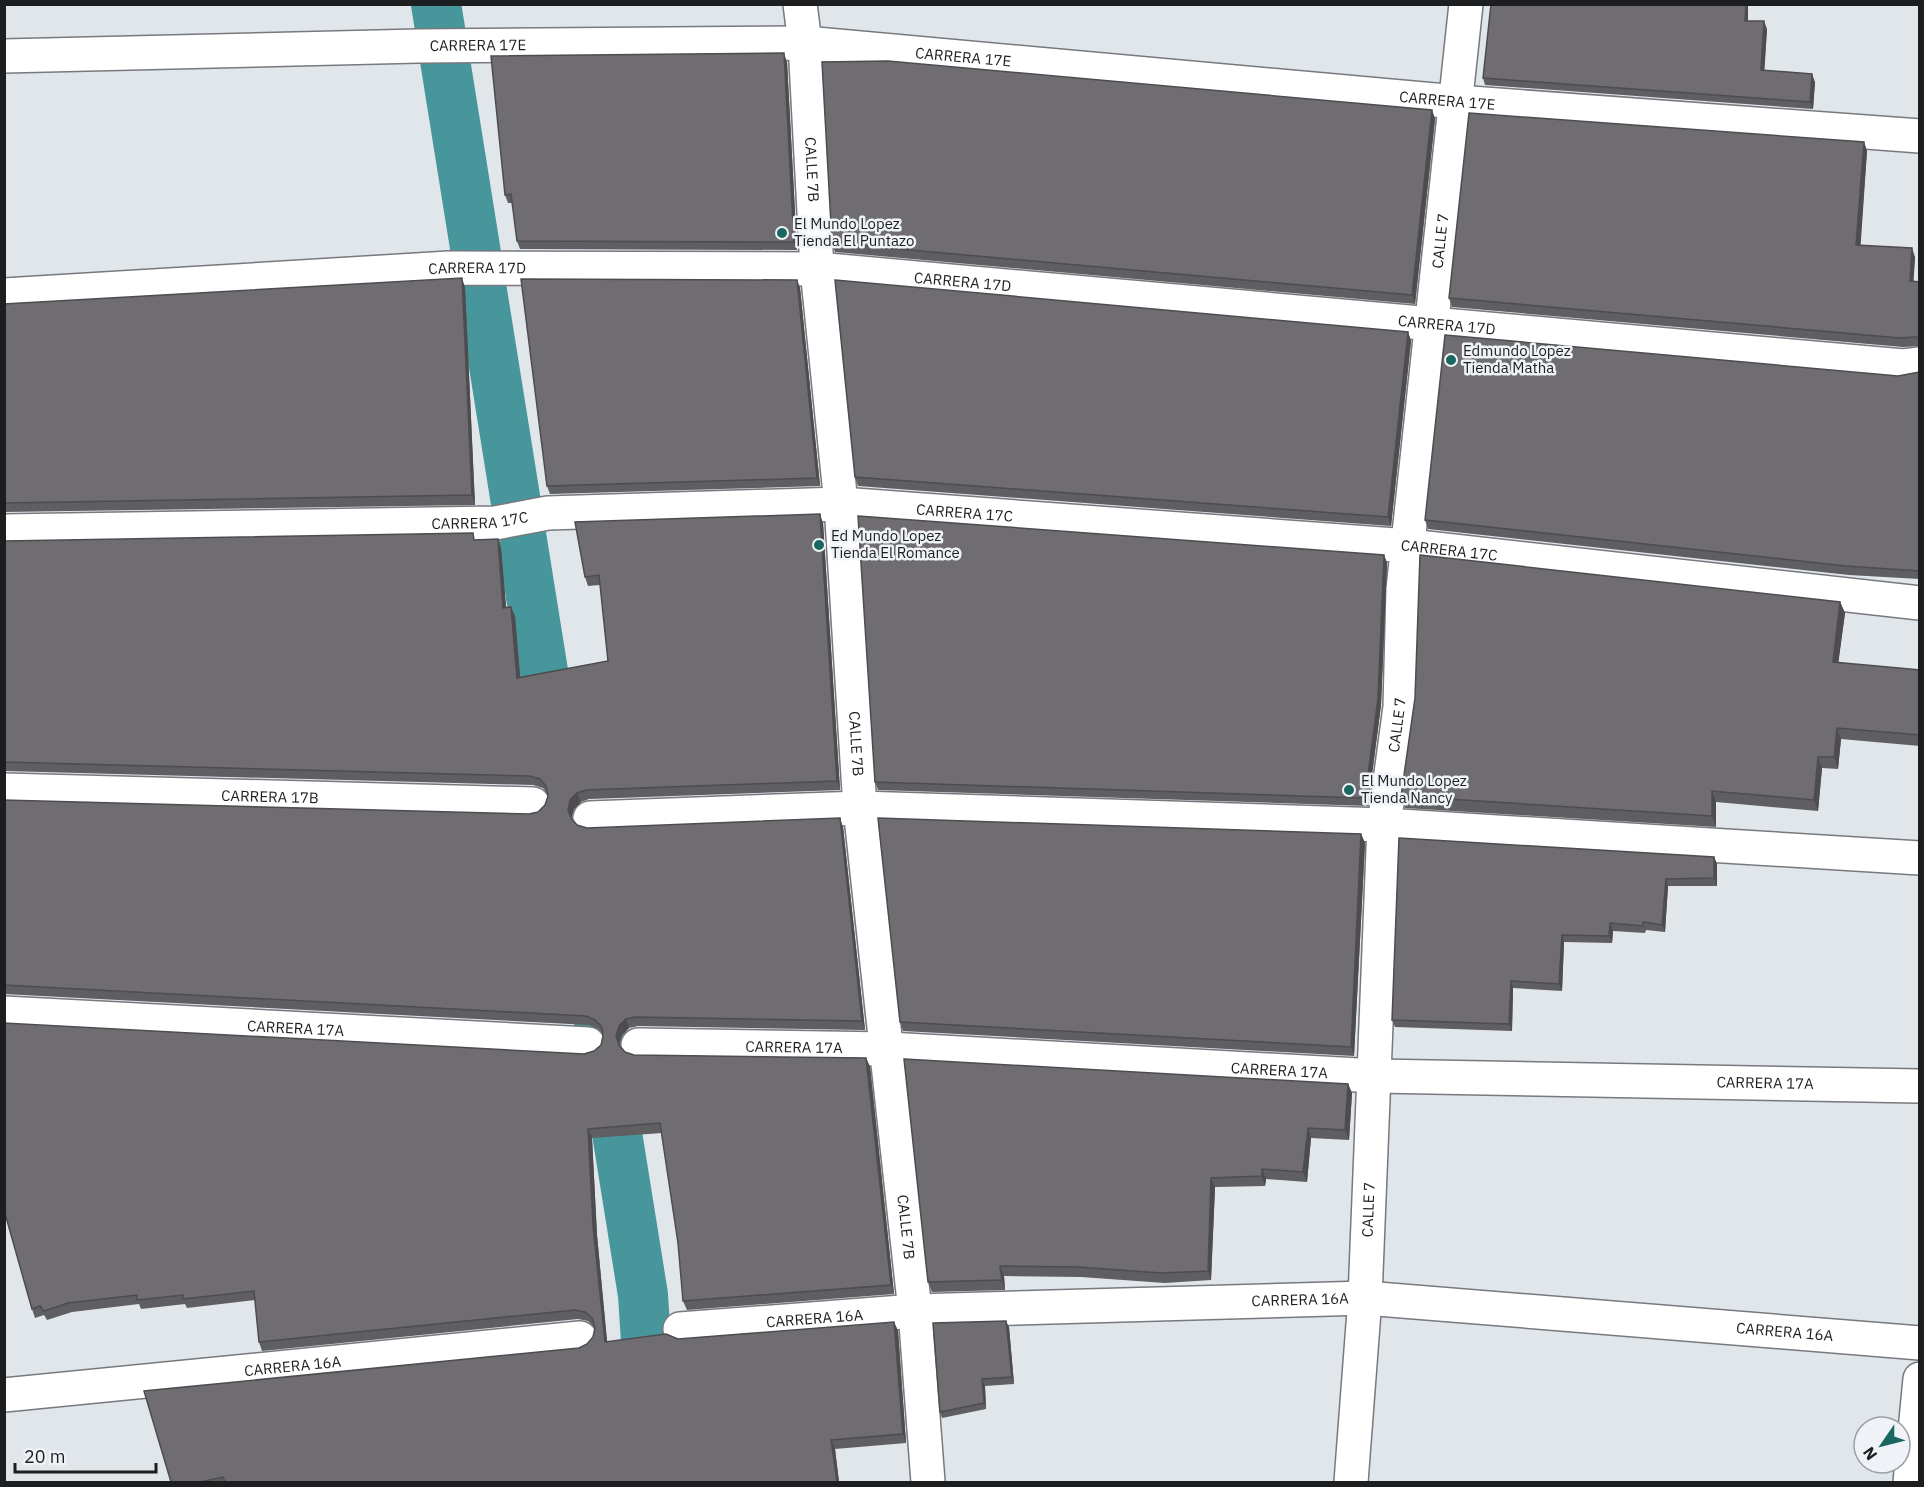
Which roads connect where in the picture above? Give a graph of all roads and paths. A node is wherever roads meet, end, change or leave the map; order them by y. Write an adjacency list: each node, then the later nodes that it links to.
1 (800, 4): 3 (street, CALLE 7B)
2 (1466, 4): 5 (street, CALLE 7)
3 (805, 43): 4 (street, CARRERA 17E); 5 (street, CARRERA 17E); 7 (street, CALLE 7B)
4 (4, 56)
5 (1457, 102): 6 (street, CARRERA 17E); 9 (street, CALLE 7)
6 (1920, 136)
7 (817, 269): 8 (street, CARRERA 17D); 9 (street, CARRERA 17D); 11 (street, CALLE 7B)
8 (4, 295)
9 (1431, 326): 10 (street, CARRERA 17D); 13 (street, CALLE 7)
10 (1920, 364)
11 (841, 504): 12 (street, CARRERA 17C); 13 (street, CARRERA 17C); 17 (street, CALLE 7B)
12 (4, 531)
13 (1409, 546): 14 (street, CARRERA 17C); 19 (street, CALLE 7)
14 (1920, 603)
15 (4, 790): 16 (street, CARRERA 17B)
16 (533, 804)
17 (860, 808): 18 (street); 19 (street); 24 (street, CALLE 7B)
18 (590, 818)
19 (1384, 825): 20 (street); 25 (street, CALLE 7)
20 (1920, 858)
21 (4, 1013): 22 (street, CARRERA 17A)
22 (588, 1044)
23 (638, 1045): 24 (street, CARRERA 17A)
24 (888, 1049): 25 (street, CARRERA 17A); 28 (street, CALLE 7B)
25 (1376, 1077): 26 (street, CARRERA 17A); 27 (street, CALLE 7)
26 (1920, 1086)
27 (1365, 1298): 28 (street, CARRERA 16A); 31 (street, CARRERA 16A); 35 (street, CALLE 7)
28 (915, 1311): 29 (street, CARRERA 16A); 34 (street, CALLE 7B)
29 (680, 1329)
30 (580, 1338): 33 (street, CARRERA 16A)
31 (1920, 1343)
32 (1920, 1380): 36 (street)
33 (4, 1395)
34 (928, 1482)
35 (1350, 1482)
36 (1910, 1482)

